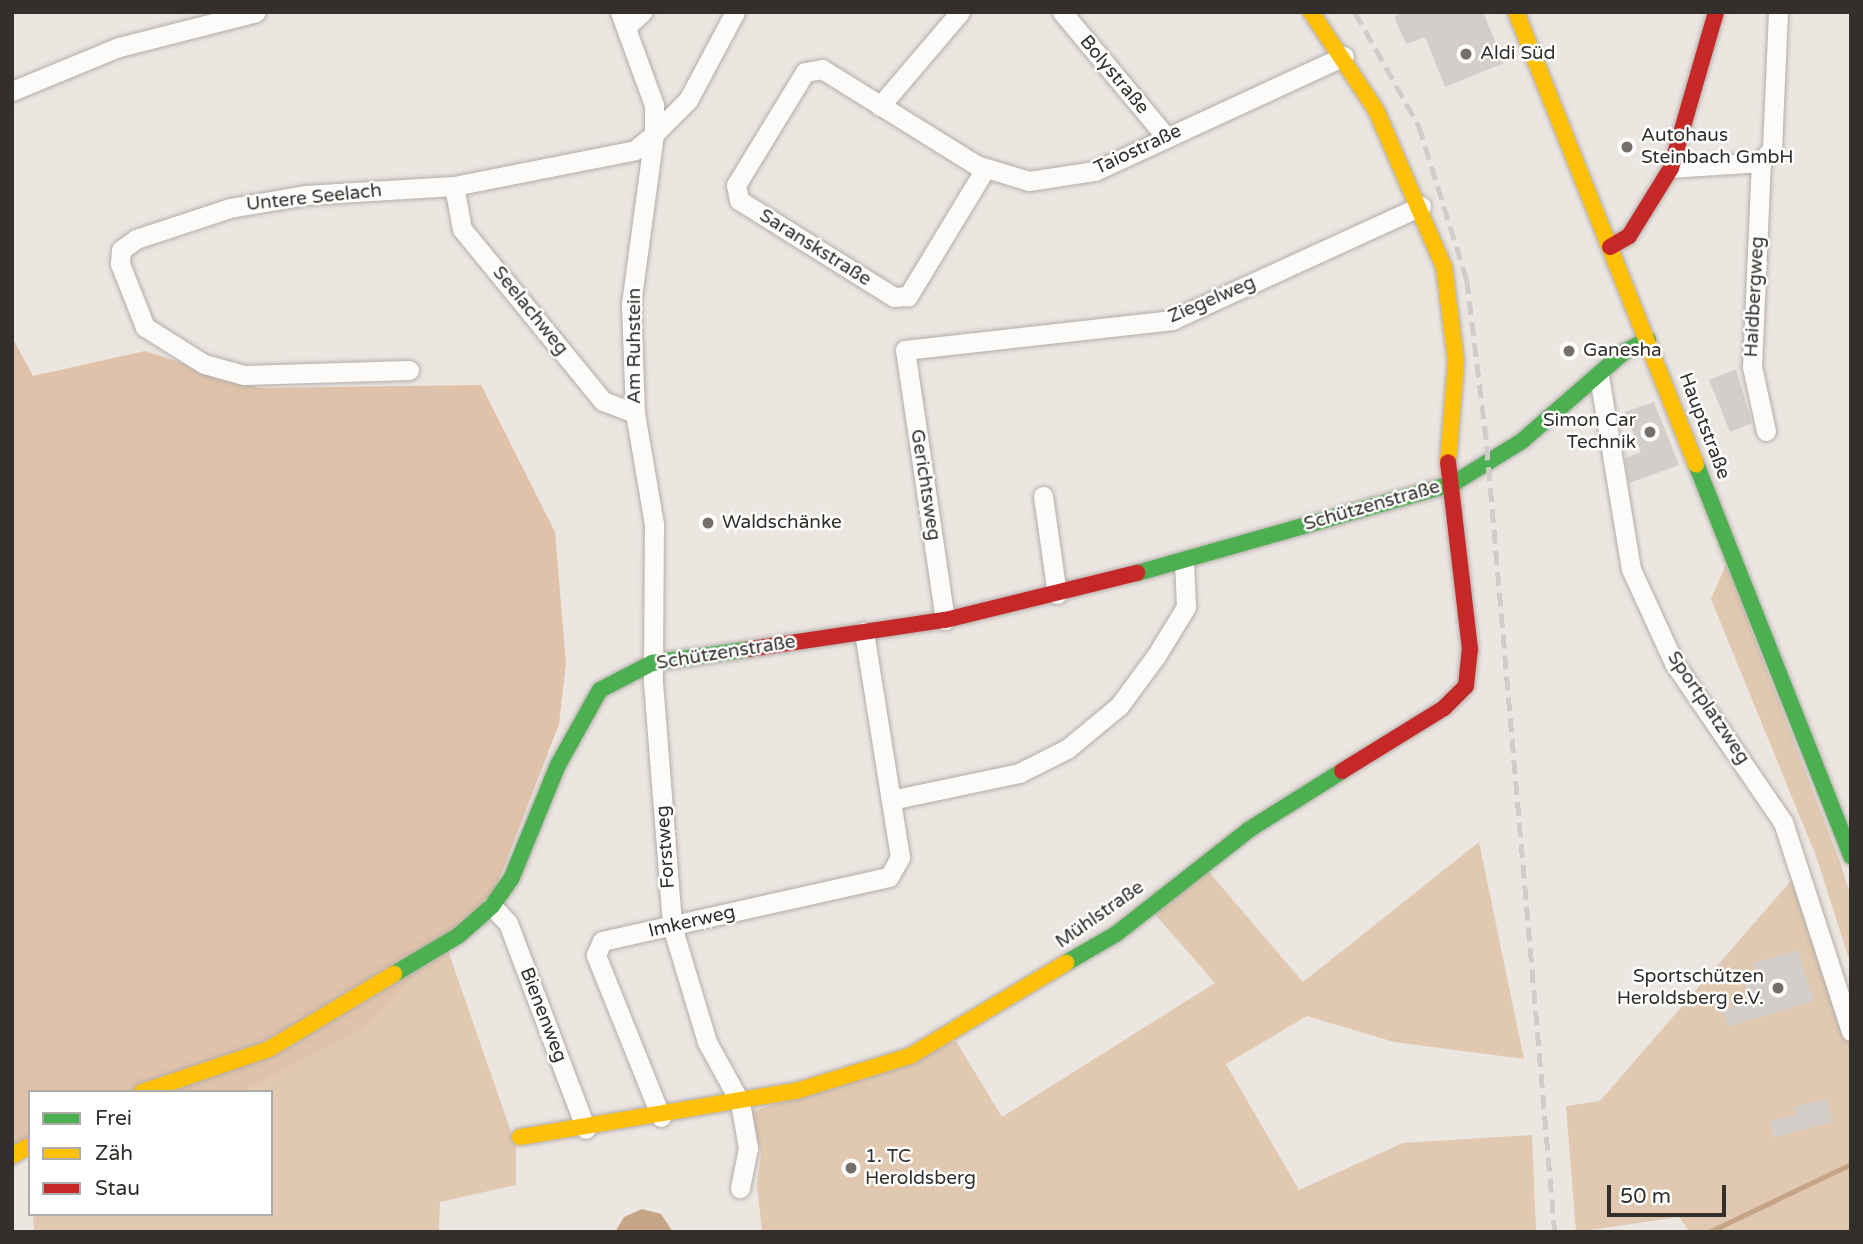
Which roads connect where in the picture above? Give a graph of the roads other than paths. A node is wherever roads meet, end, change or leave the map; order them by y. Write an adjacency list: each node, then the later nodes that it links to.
1 (256, 12): 13 (street)
2 (642, 12): 10 (street)
3 (735, 12): 15 (street)
4 (960, 12): 14 (street)
5 (1311, 12): 11 (street, Mühlstraße)
6 (1516, 12): 22 (street, Hauptstraße)
7 (1716, 12): 18 (street)
8 (1778, 12): 17 (street, Haidbergweg)
9 (1066, 14): 16 (street, Bolystraße)
10 (623, 19): 15 (street, Am Ruhstein)
11 (1344, 56): 16 (street, Taiostraße); 21 (street, Mühlstraße)
12 (822, 69): 14 (street, Taiostraße); 19 (street, Saranskstraße)
13 (12, 92)
14 (880, 106): 19 (street, Taiostraße)
15 (654, 134): 20 (street, Untere Seelach); 27 (street, Am Ruhstein)
16 (1166, 138): 19 (street, Taiostraße)
17 (1761, 162): 18 (street); 28 (street, Haidbergweg)
18 (1671, 167): 22 (street)
19 (985, 169)
20 (454, 186): 25 (street, Untere Seelach); 27 (street, Seelachweg)
21 (1420, 206): 24 (street, Ziegelweg); 29 (street, Mühlstraße)
22 (1610, 247): 23 (street, Hauptstraße)
23 (1648, 340): 26 (street, Schützenstraße); 37 (street, Hauptstraße)
24 (905, 350): 33 (street, Gerichtsweg)
25 (409, 370)
26 (1599, 376): 29 (street, Schützenstraße); 40 (street, Sportplatzweg)
27 (635, 413): 35 (street, Am Ruhstein)
28 (1766, 431)
29 (1454, 483): 31 (street, Schützenstraße); 42 (street, Mühlstraße)
30 (1043, 496): 32 (street)
31 (1184, 562): 32 (street, Schützenstraße); 36 (street)
32 (1057, 594): 33 (street, Schützenstraße)
33 (945, 620): 34 (street, Schützenstraße)
34 (864, 632): 35 (street, Schützenstraße); 36 (street, Imkerweg)
35 (652, 663): 38 (street, Schützenstraße); 39 (street, Forstweg)
36 (891, 800): 39 (street, Imkerweg)
37 (1851, 856)
38 (492, 906): 41 (street, Schützenstraße); 44 (street, Bienenweg)
39 (672, 926): 42 (street, Forstweg); 43 (street, Imkerweg)
40 (1851, 1031)
41 (149, 1090)
42 (740, 1102): 43 (street, Mühlstraße); 48 (street, Forstweg)
43 (661, 1117): 44 (street, Mühlstraße)
44 (586, 1129): 45 (street, Mühlstraße)
45 (520, 1137)
46 (28, 1146): 47 (street)
47 (12, 1156)
48 (740, 1188)

